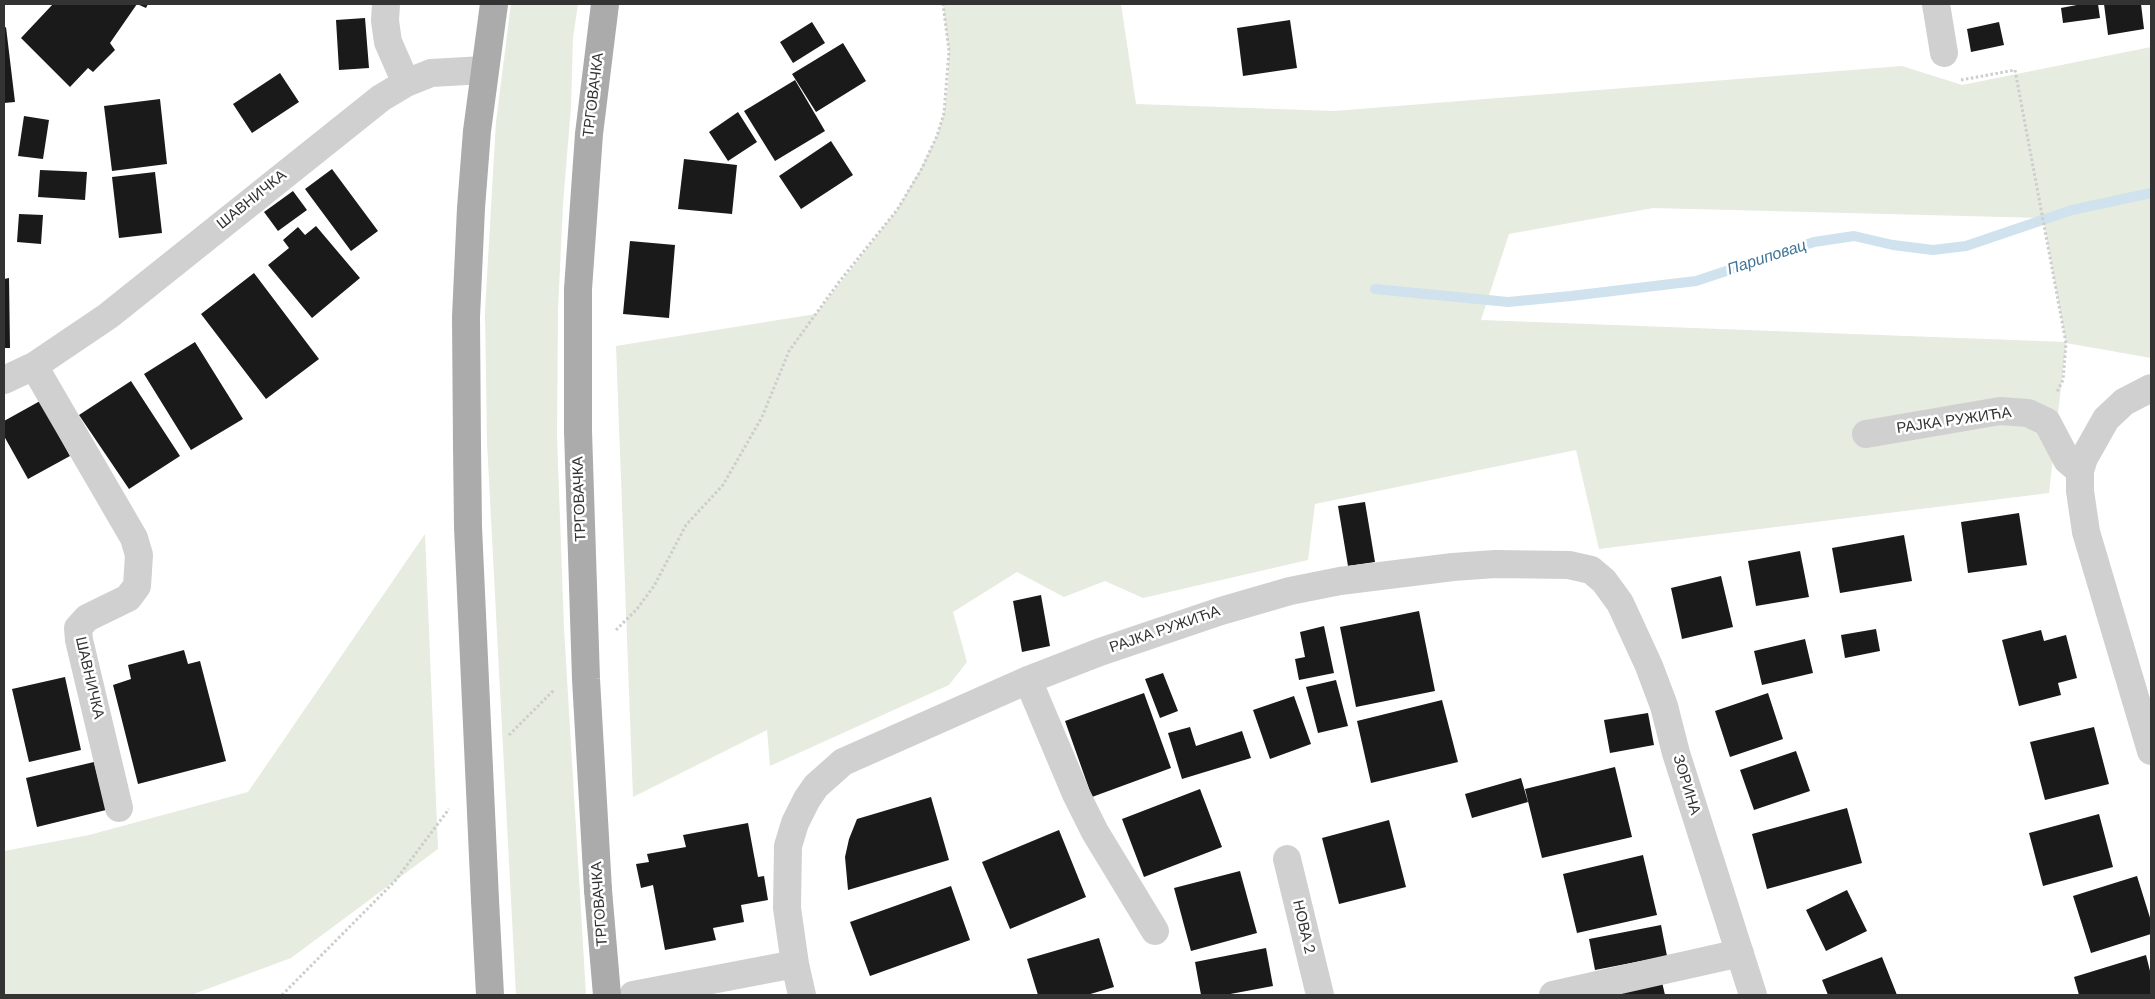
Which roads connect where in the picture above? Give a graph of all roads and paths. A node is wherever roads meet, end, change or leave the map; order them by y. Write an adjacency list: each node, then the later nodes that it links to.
1 (386, 4): 9 (street)
2 (494, 4): 7 (main road)
3 (605, 4): 30 (main road, ТРГОВАЧКА, bridge)
4 (943, 4): 17 (path)
5 (1936, 4): 6 (street)
6 (1944, 53)
7 (484, 70): 9 (street, ШАВНИЧКА); 29 (main road, bridge)
8 (1961, 80): 13 (path)
9 (406, 83): 10 (street, ШАВНИЧКА)
10 (34, 366): 11 (street, ШАВНИЧКА); 23 (street, ШАВНИЧКА)
11 (4, 380)
12 (2151, 388): 15 (street)
13 (2042, 419): 14 (street, РАЈКА РУЖИЋА); 15 (street)
14 (1866, 434)
15 (2080, 471): 21 (street)
16 (1604, 581): 18 (street, РАЈКА РУЖИЋА); 26 (street, ЗОРИНА)
17 (609, 636)
18 (1028, 680): 25 (street); 27 (street, РАЈКА РУЖИЋА)
19 (560, 684): 20 (path)
20 (504, 739)
21 (2151, 751)
22 (455, 801): 28 (path)
23 (120, 808)
24 (1287, 859): 33 (street, НОВА 2)
25 (1155, 931)
26 (1740, 953): 34 (street); 35 (street, ЗОРИНА)
27 (795, 964): 31 (street); 32 (street, РАЈКА РУЖИЋА)
28 (282, 995)
29 (490, 995)
30 (606, 995)
31 (633, 995)
32 (802, 995)
33 (1320, 995)
34 (1553, 995)
35 (1753, 995)

